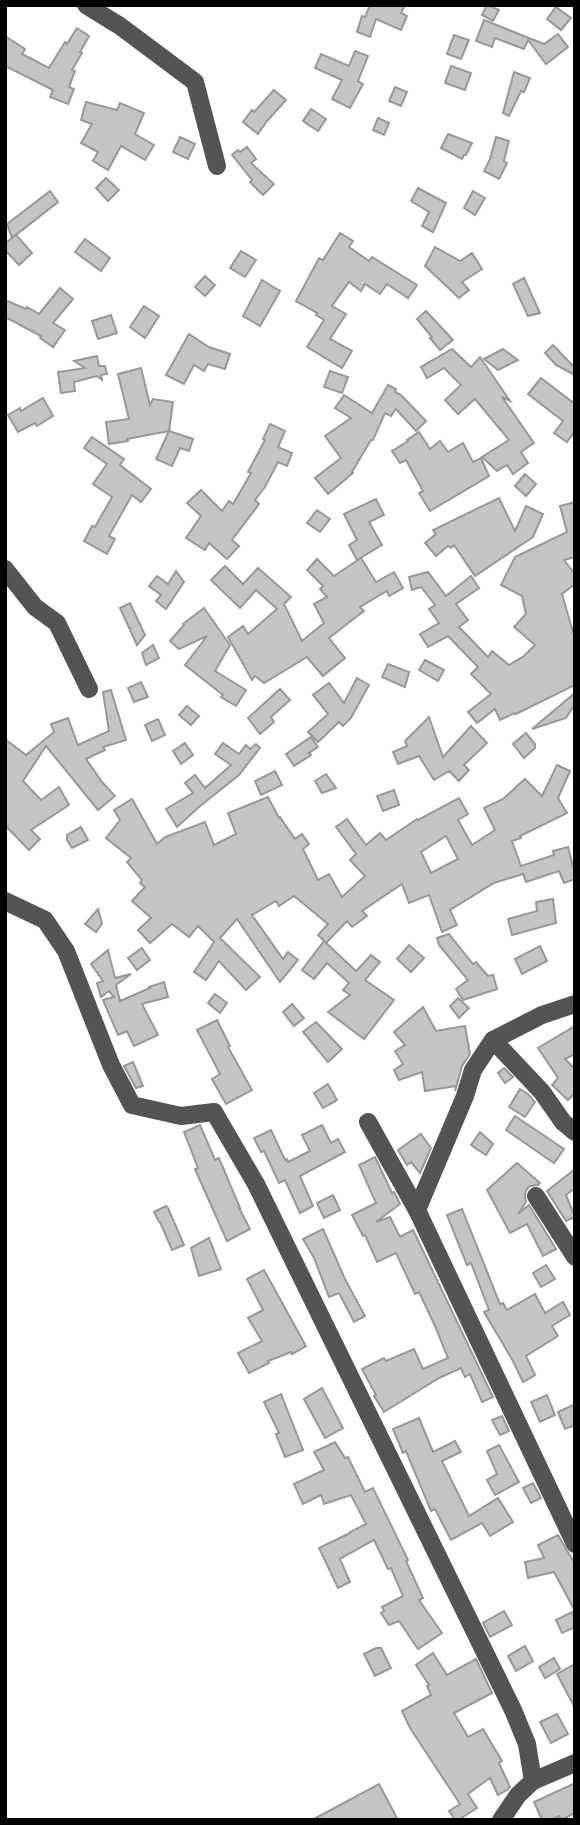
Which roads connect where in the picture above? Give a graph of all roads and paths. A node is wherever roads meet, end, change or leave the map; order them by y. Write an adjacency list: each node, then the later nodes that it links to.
1 (86, 5): 2 (street)
2 (217, 166)
3 (5, 569): 4 (street)
4 (89, 689)
5 (5, 901): 15 (street)
6 (575, 1004): 7 (street)
7 (493, 1040): 9 (street); 11 (street)
8 (368, 1122): 11 (street)
9 (575, 1132)
10 (536, 1196): 12 (street)
11 (417, 1210): 13 (street)
12 (575, 1258)
13 (575, 1544)
14 (575, 1763): 15 (street)
15 (533, 1782): 16 (street)
16 (500, 1820)

